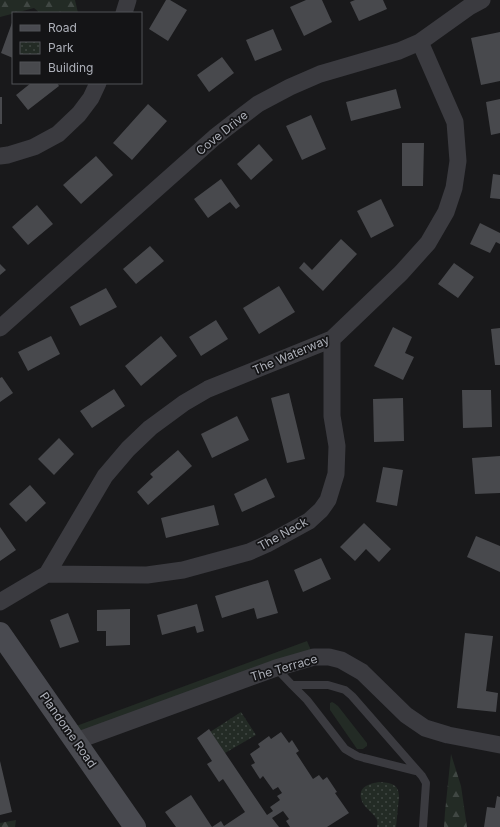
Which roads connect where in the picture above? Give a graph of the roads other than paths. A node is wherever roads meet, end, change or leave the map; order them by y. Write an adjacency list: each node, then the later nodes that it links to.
1 (128, 0): 3 (street)
2 (482, 0): 4 (street, Cove Drive)
3 (124, 12)
4 (420, 42): 7 (street, Cove Drive); 8 (street, The Waterway)
5 (98, 84): 6 (street)
6 (0, 156)
7 (0, 328)
8 (332, 339): 9 (street, The Waterway); 9 (street, The Neck)
9 (46, 574): 10 (street, The Waterway)
10 (0, 602)
11 (0, 633): 14 (main road, Plandome Road)
12 (276, 668): 13 (lane); 14 (street, The Terrace); 15 (street, The Terrace)
13 (292, 685): 16 (lane); 16 (lane)
14 (76, 741): 17 (main road, Plandome Road)
15 (500, 745)
16 (417, 771): 18 (lane)
17 (135, 827)
18 (423, 827)

